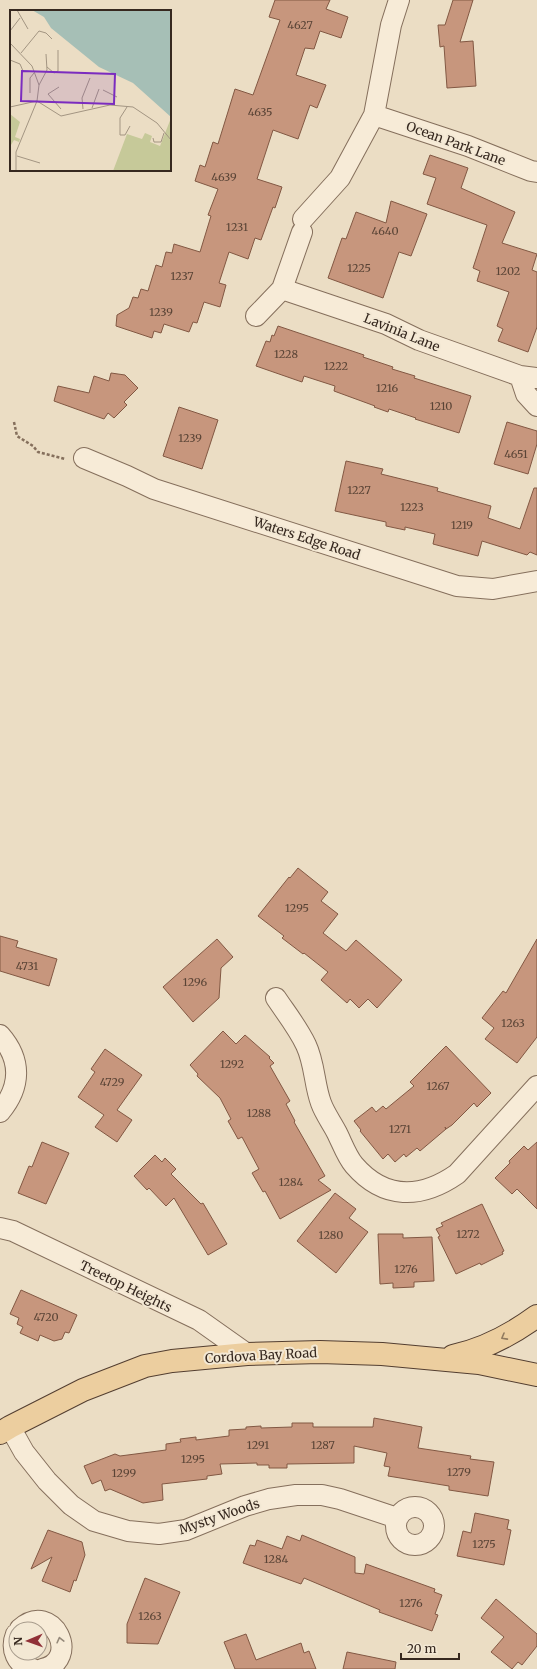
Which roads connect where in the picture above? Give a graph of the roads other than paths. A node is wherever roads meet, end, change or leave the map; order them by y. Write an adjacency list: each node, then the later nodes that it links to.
1 (399, 0): 2 (street)
2 (374, 115): 3 (street, Ocean Park Lane); 4 (street)
3 (537, 172)
4 (282, 290): 5 (street); 6 (street, Lavinia Lane)
5 (256, 316)
6 (529, 377): 7 (street, Lavinia Lane)
7 (537, 406)
8 (84, 458): 9 (street, Waters Edge Road)
9 (537, 581)
10 (276, 998): 12 (street)
11 (0, 1035): 13 (street)
12 (537, 1086)
13 (0, 1112)
14 (0, 1228): 16 (street, Treetop Heights)
15 (537, 1316): 17 (main road, one-way to 17)
16 (247, 1354): 17 (main road, Cordova Bay Road); 19 (main road, Cordova Bay Road)
17 (441, 1359): 18 (main road, Cordova Bay Road)
18 (537, 1375)
19 (5, 1430): 20 (street, Mysty Woods)
20 (397, 1518)
21 (48, 1624): 24 (street, one-way to 21)
22 (20, 1661): 23 (street)
23 (33, 1669)
24 (42, 1669)

